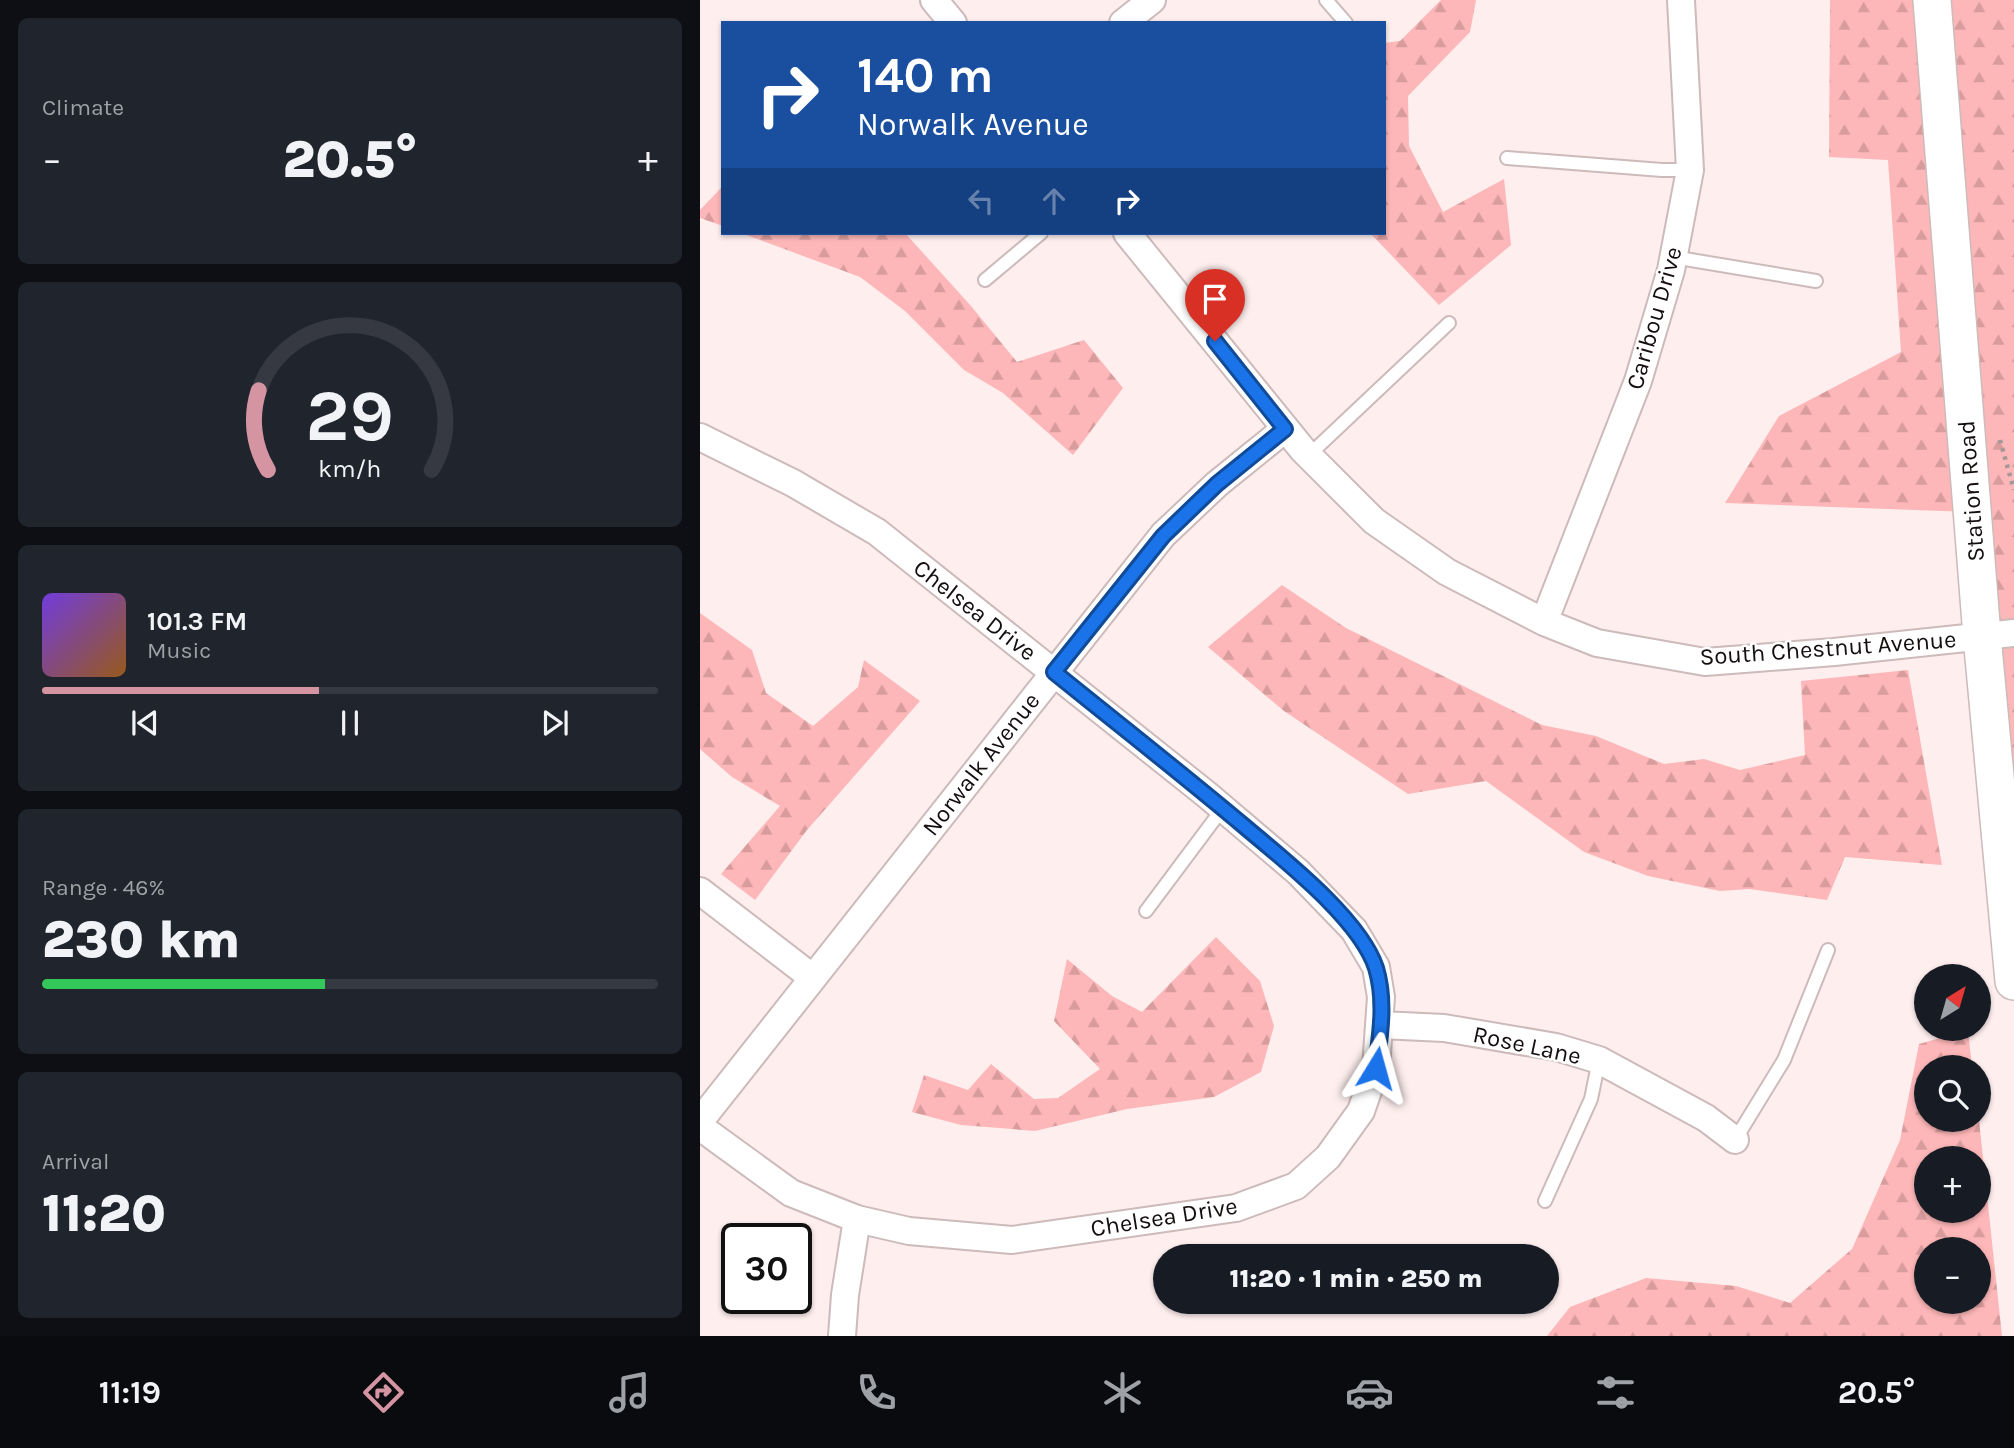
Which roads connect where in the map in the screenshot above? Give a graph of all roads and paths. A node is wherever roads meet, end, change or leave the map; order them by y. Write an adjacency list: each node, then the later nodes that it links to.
1 (934, 0): 6 (street)
2 (1152, 0): 7 (street)
3 (1326, 0): 8 (lane)
4 (1681, 0): 10 (street, Caribou Drive)
5 (1932, 0): 21 (street, Station Road)
6 (951, 21)
7 (1126, 21)
8 (1344, 21)
9 (1507, 158): 10 (lane)
10 (1690, 170): 13 (street, Caribou Drive)
11 (1039, 235): 14 (lane)
12 (1129, 235): 17 (street, South Chestnut Avenue)
13 (1673, 257): 15 (lane); 20 (street, Caribou Drive)
14 (985, 280)
15 (1816, 281)
16 (1449, 323): 19 (lane)
17 (1285, 429): 19 (street, South Chestnut Avenue); 22 (street, Norwalk Avenue)
18 (700, 437): 22 (street, Chelsea Drive)
19 (1308, 456): 20 (street, South Chestnut Avenue)
20 (1544, 622): 21 (street, South Chestnut Avenue)
21 (1998, 635): 28 (street, Station Road)
22 (1054, 672): 23 (street, Chelsea Drive); 27 (street, Norwalk Avenue)
23 (1223, 808): 25 (lane); 29 (street, Chelsea Drive)
24 (700, 891): 27 (street)
25 (1146, 911)
26 (1828, 950): 33 (lane)
27 (813, 978): 31 (street, Norwalk Avenue)
28 (2014, 981)
29 (1381, 1026): 30 (street, Rose Lane); 35 (street, Chelsea Drive)
30 (1599, 1060): 33 (street, Rose Lane); 34 (lane)
31 (700, 1121)
32 (700, 1127): 35 (street, Chelsea Drive)
33 (1735, 1140)
34 (1545, 1201)
35 (858, 1219): 36 (street)
36 (842, 1336)

